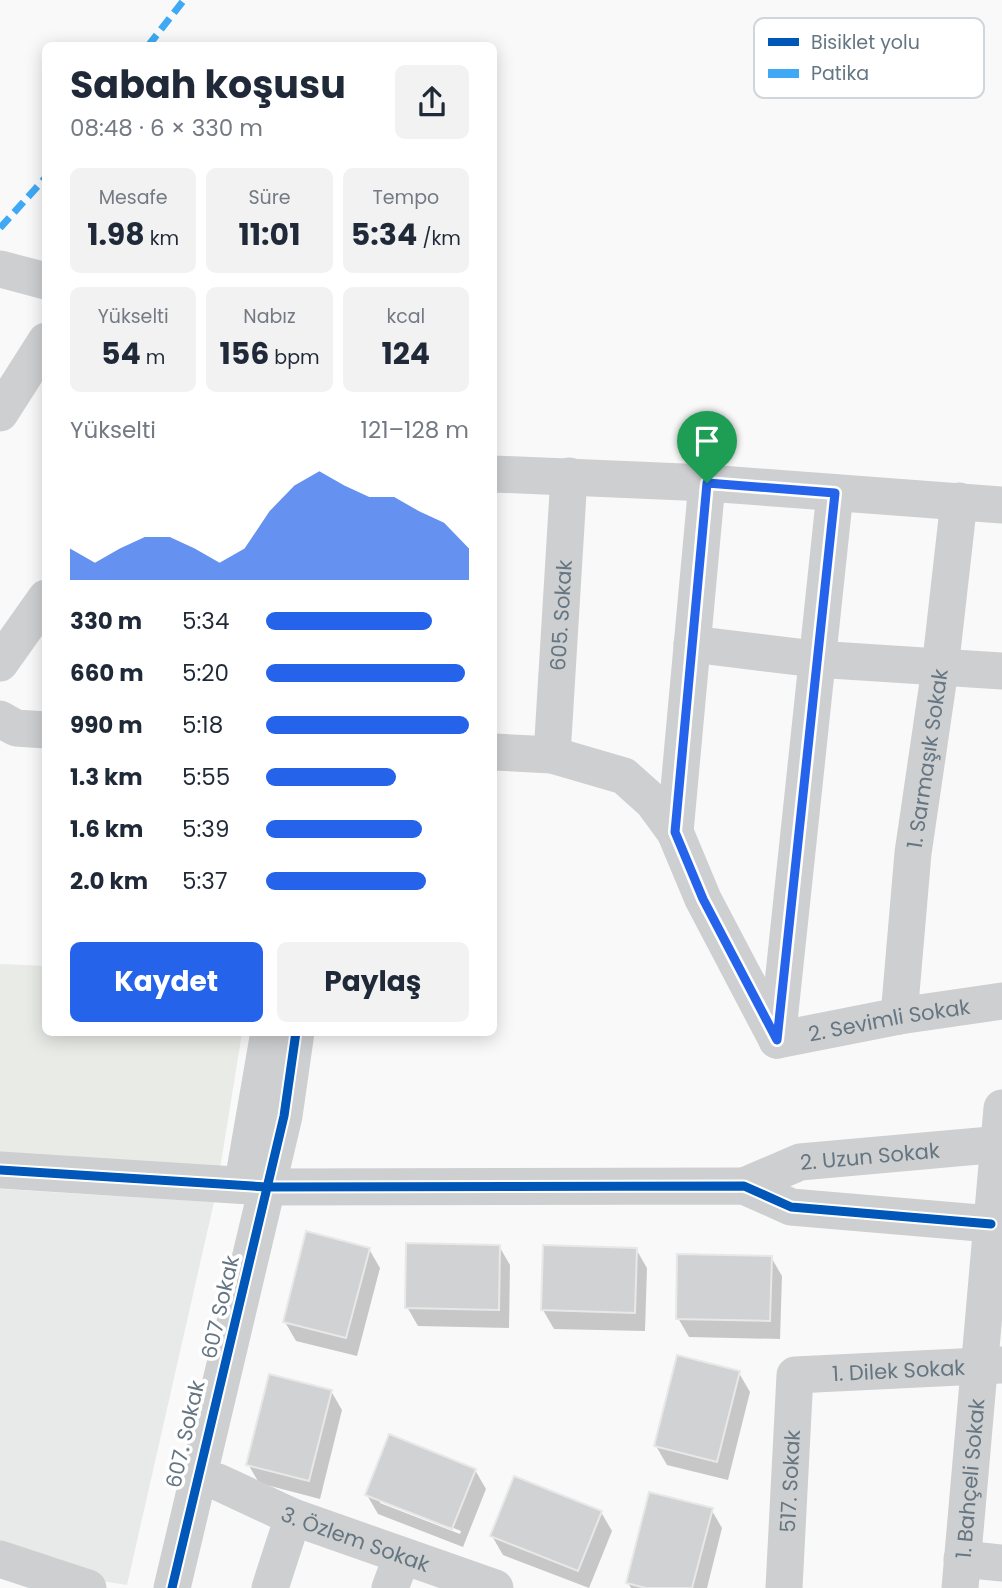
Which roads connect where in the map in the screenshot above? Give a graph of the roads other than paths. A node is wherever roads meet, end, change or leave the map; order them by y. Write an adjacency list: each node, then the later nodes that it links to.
1 (0, 269): 2 (street)
2 (42, 280)
3 (42, 347): 4 (street)
4 (0, 414)
5 (497, 474): 6 (street)
6 (569, 476): 7 (street); 20 (street, 605. Sokak)
7 (707, 483): 8 (street); 12 (street)
8 (835, 493): 9 (street); 13 (street)
9 (960, 501): 10 (street); 15 (street, 1. Sarmaşık Sokak)
10 (1002, 505)
11 (42, 606): 14 (street)
12 (692, 644): 13 (street); 21 (street)
13 (815, 659): 15 (street); 26 (street)
14 (0, 663)
15 (940, 669): 16 (street); 23 (street, 1. Sarmaşık Sokak)
16 (1002, 671)
17 (0, 719): 18 (street)
18 (42, 730)
19 (497, 752): 20 (street)
20 (552, 754): 21 (street)
21 (675, 832): 26 (street)
22 (1002, 1001): 23 (street, 2. Sevimli Sokak)
23 (899, 1016): 26 (street, 2. Sevimli Sokak)
24 (269, 1036): 30 (street, 607. Sokak)
25 (295, 1036): 30 (street, 607 Sokak)
26 (777, 1040)
27 (1002, 1108): 28 (street, 1. Bahçeli Sokak)
28 (1000, 1144): 31 (street, 2. Uzun Sokak); 32 (street, 1. Bahçeli Sokak)
29 (0, 1170): 30 (street)
30 (254, 1186): 31 (street); 43 (street, 607. Sokak); 44 (street, 607 Sokak)
31 (744, 1186): 32 (street)
32 (991, 1224): 33 (street, 1. Bahçeli Sokak)
33 (993, 1290): 34 (street, 1. Bahçeli Sokak)
34 (990, 1366): 35 (street, 1. Dilek Sokak); 41 (street, 1. Bahçeli Sokak)
35 (795, 1375): 47 (street, 517. Sokak)
36 (218, 1482): 37 (street, 3. Özlem Sokak)
37 (293, 1517): 40 (street, 3. Özlem Sokak); 45 (street)
38 (0, 1559): 42 (street)
39 (1002, 1563): 41 (street)
40 (396, 1572): 46 (street, 3. Özlem Sokak)
41 (961, 1573)
42 (88, 1588)
43 (147, 1588)
44 (172, 1588)
45 (270, 1588)
46 (495, 1588)
47 (784, 1588)

